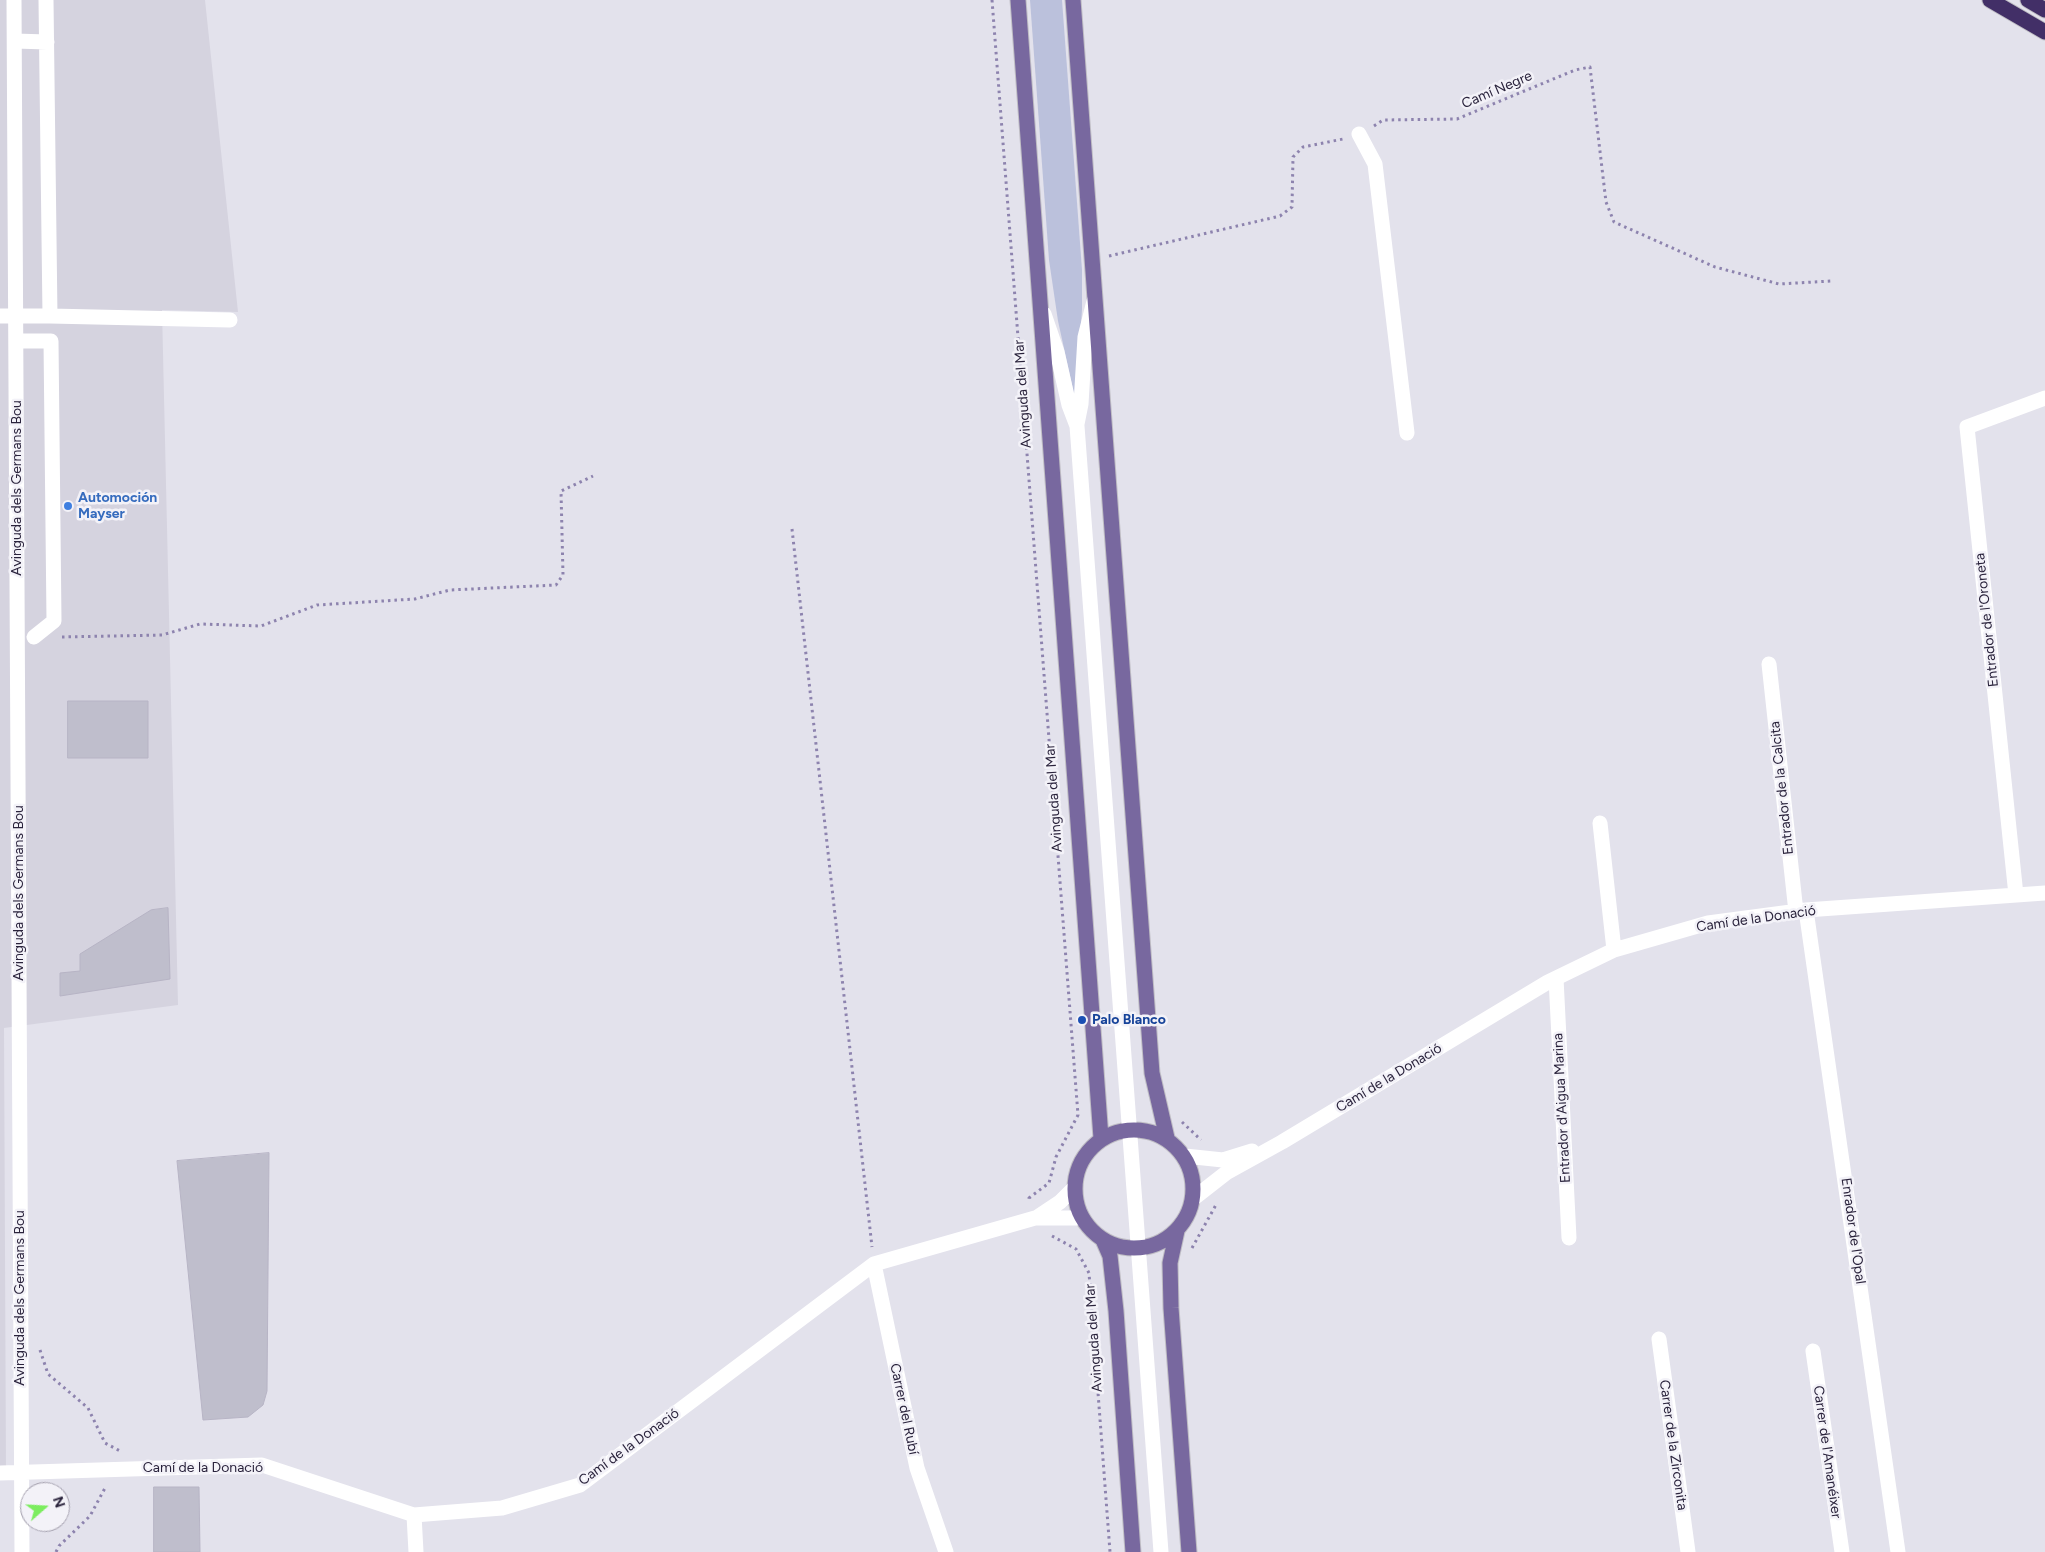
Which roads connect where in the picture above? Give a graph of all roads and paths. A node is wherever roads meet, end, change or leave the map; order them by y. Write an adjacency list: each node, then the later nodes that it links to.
1 (14, 0): 9 (street, Avinguda dels Germans Bou)
2 (46, 0): 12 (street)
3 (992, 0): 48 (path, Avinguda del Mar)
4 (1018, 0): 19 (main road, Avinguda del Mar)
5 (1073, 0): 16 (main road, Avinguda del Mar)
6 (1990, 0): 10 (highway)
7 (2028, 0): 8 (highway)
8 (2045, 10)
9 (7, 17): 11 (street, Avinguda dels Germans Bou)
10 (2045, 32)
11 (15, 41): 12 (street); 21 (street, Avinguda dels Germans Bou)
12 (47, 42): 22 (street)
13 (1359, 134): 15 (path, Camí Negre); 17 (path, Camí Negre); 27 (street)
14 (1110, 246): 15 (path)
15 (1111, 256): 16 (path, Camí Negre)
16 (1091, 259): 18 (main road, Avinguda del Mar)
17 (1831, 281)
18 (1094, 301): 26 (street, Avinguda del Mar); 41 (main road, Avinguda del Mar)
19 (1041, 306): 26 (street, Avinguda del Mar); 40 (main road, Avinguda del Mar)
20 (0, 316): 21 (street)
21 (16, 316): 22 (street); 24 (street, Avinguda dels Germans Bou)
22 (50, 316): 23 (street)
23 (230, 320)
24 (16, 341): 30 (street); 60 (street, Avinguda dels Germans Bou)
25 (2045, 398): 34 (street, Entrador de l'Oroneta)
26 (1077, 426): 39 (street, Avinguda del Mar)
27 (1407, 433)
28 (593, 476): 30 (path)
29 (792, 529): 55 (path)
30 (34, 637)
31 (1769, 664): 35 (street, Entrador de la Calcita)
32 (1600, 823): 36 (street)
33 (2045, 893): 34 (street, Camí de la Donació)
34 (2016, 895): 35 (street, Camí de la Donació)
35 (1800, 911): 36 (street, Camí de la Donació); 74 (street, Enrador de l'Opal)
36 (1614, 950): 37 (street, Camí de la Donació)
37 (1556, 978): 42 (street, Camí de la Donació); 51 (street, Entrador d'Aigua Marina)
38 (1179, 1119): 44 (path)
39 (1129, 1129): 40 (main road); 41 (main road); 53 (street, Avinguda del Mar)
40 (1101, 1138): 45 (main road)
41 (1167, 1138): 43 (main road)
42 (1282, 1142): 44 (street, Camí de la Donació); 46 (street, Camí de la Donació)
43 (1185, 1156): 44 (street, Camí de la Donació); 46 (main road)
44 (1223, 1160)
45 (1074, 1188): 48 (street, Camí de la Donació); 49 (main road)
46 (1194, 1198): 50 (main road)
47 (1218, 1200): 54 (path)
48 (1035, 1218): 49 (street, Camí de la Donació); 55 (street, Camí de la Donació); 68 (path, Avinguda del Mar)
49 (1082, 1218): 52 (main road)
50 (1177, 1231): 53 (main road); 71 (main road)
51 (1569, 1238)
52 (1103, 1240): 53 (main road); 69 (main road, Avinguda del Mar)
53 (1138, 1249): 70 (street, Avinguda del Mar)
54 (1190, 1252)
55 (874, 1264): 63 (street, Camí de la Donació); 67 (street, Carrer del Rubí)
56 (1659, 1339): 72 (street, Carrer de la Zirconita)
57 (38, 1346): 59 (path)
58 (1813, 1352): 73 (street, Carrer de l'Amanéixer)
59 (126, 1451)
60 (21, 1471): 61 (street, Camí de la Donació); 63 (street, Camí de la Donació); 64 (street, Avinguda dels Germans Bou)
61 (0, 1473)
62 (110, 1484): 65 (path)
63 (414, 1514): 66 (street)
64 (22, 1552)
65 (56, 1552)
66 (416, 1552)
67 (946, 1552)
68 (1110, 1552)
69 (1133, 1552)
70 (1161, 1552)
71 (1189, 1552)
72 (1688, 1552)
73 (1842, 1552)
74 (1898, 1552)

